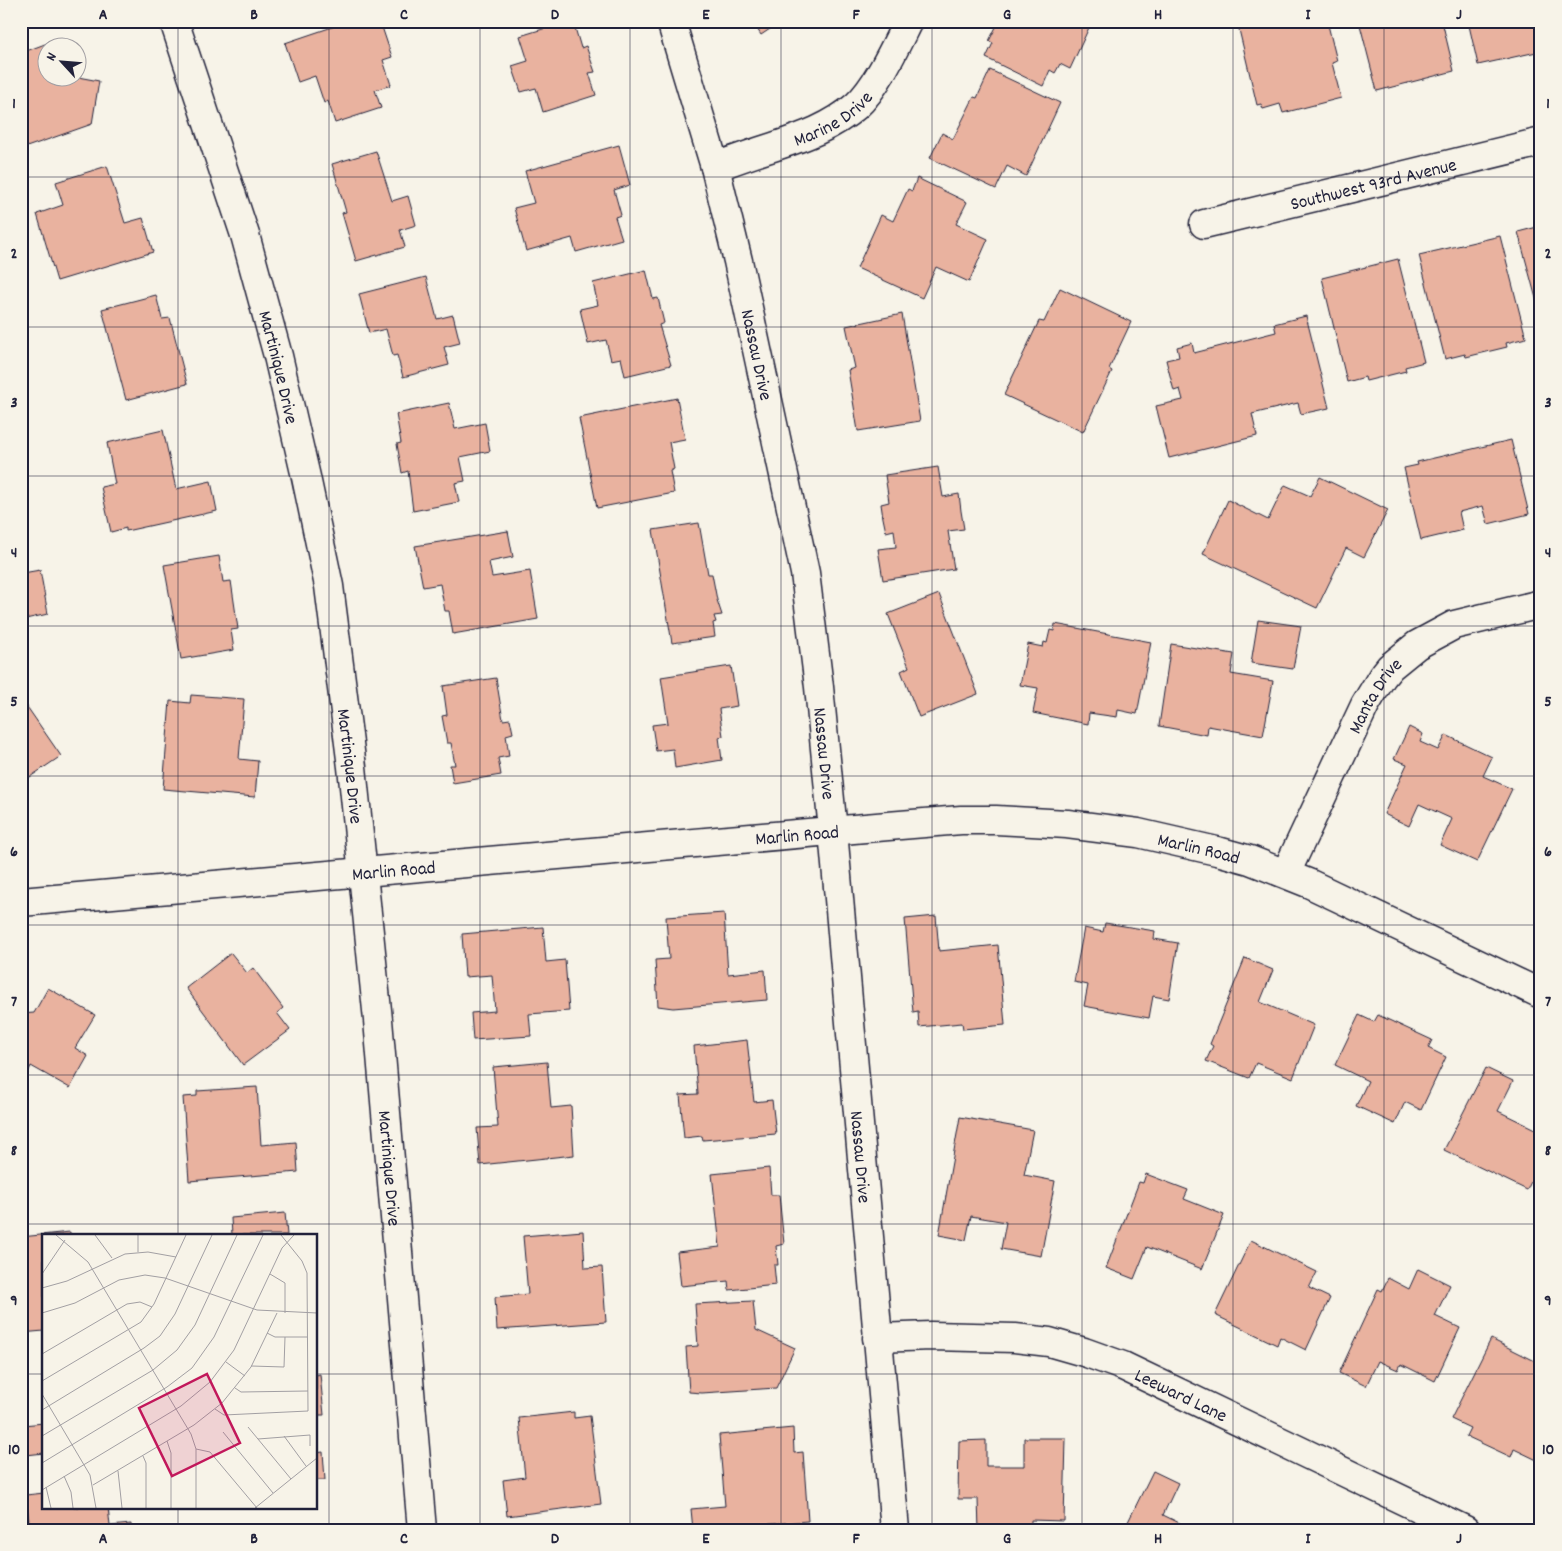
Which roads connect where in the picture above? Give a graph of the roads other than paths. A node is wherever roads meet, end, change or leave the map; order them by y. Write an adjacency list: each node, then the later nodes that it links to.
1 (174, 21): 9 (street, Martinique Drive)
2 (672, 21): 5 (street, Nassau Drive)
3 (908, 21): 5 (street, Marine Drive)
4 (1541, 142): 6 (street, Southwest 93rd Avenue)
5 (715, 167): 8 (street, Nassau Drive)
6 (1204, 224)
7 (1541, 604): 10 (street, Manta Drive)
8 (833, 831): 9 (street, Marlin Road); 10 (street, Marlin Road); 13 (street, Nassau Drive)
9 (362, 872): 11 (street, Marlin Road); 14 (street, Martinique Drive)
10 (1286, 874): 12 (street, Marlin Road)
11 (21, 902)
12 (1541, 994)
13 (877, 1338): 15 (street, Nassau Drive); 16 (street, Leeward Lane)
14 (422, 1530)
15 (895, 1530)
16 (1465, 1530)

